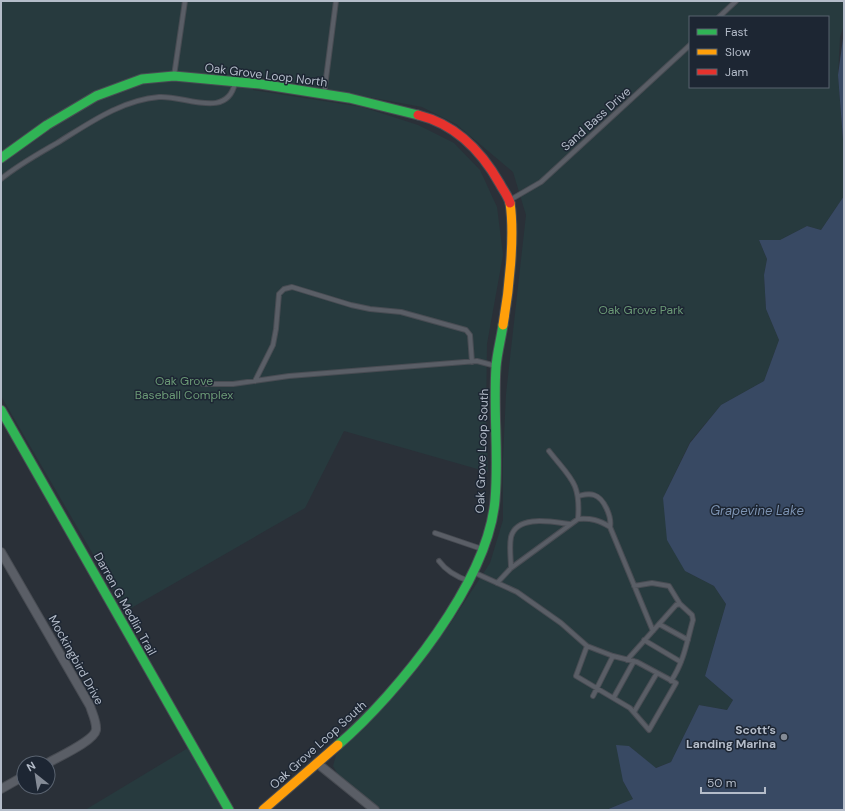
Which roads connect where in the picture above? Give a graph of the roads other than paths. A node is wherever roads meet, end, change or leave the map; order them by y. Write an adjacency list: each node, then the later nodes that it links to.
1 (185, 1): 6 (lane)
2 (336, 1): 8 (lane)
3 (736, 1): 4 (lane)
4 (720, 16)
5 (689, 46): 11 (lane, Sand Bass Drive)
6 (174, 76): 7 (street, Oak Grove Loop North); 9 (street, Oak Grove Loop North)
7 (235, 81): 8 (street, Oak Grove Loop North); 10 (lane)
8 (324, 94): 11 (street, Oak Grove Loop North)
9 (1, 158)
10 (1, 179)
11 (509, 200): 13 (street, Oak Grove Loop South)
12 (472, 362): 13 (lane); 14 (lane); 14 (lane)
13 (496, 366): 23 (street, Oak Grove Loop South)
14 (255, 381): 15 (lane)
15 (203, 384)
16 (1, 410): 50 (street, Darren G Medlin Trail)
17 (549, 451): 18 (lane)
18 (578, 496): 19 (lane); 21 (lane)
19 (578, 519): 20 (lane); 21 (lane)
20 (570, 524): 26 (lane); 26 (lane)
21 (610, 527): 29 (lane)
22 (435, 533): 23 (lane)
23 (484, 549): 27 (street, Oak Grove Loop South)
24 (1, 552): 46 (street, Mockingbird Drive)
25 (439, 561): 27 (lane)
26 (511, 568): 28 (lane)
27 (471, 576): 28 (lane); 47 (street, Oak Grove Loop South)
28 (497, 583): 35 (lane)
29 (634, 586): 30 (lane); 32 (lane)
30 (678, 604): 31 (lane); 34 (lane)
31 (659, 624): 32 (lane); 34 (lane)
32 (653, 631): 33 (lane)
33 (644, 640): 37 (lane); 39 (lane)
34 (688, 640): 39 (lane)
35 (587, 646): 36 (lane); 42 (lane)
36 (613, 656): 37 (lane); 42 (lane)
37 (627, 660): 38 (lane)
38 (634, 662): 40 (lane); 44 (lane)
39 (681, 662): 41 (lane)
40 (657, 673): 41 (lane); 45 (lane)
41 (670, 681): 45 (lane)
42 (598, 688): 43 (lane); 44 (lane)
43 (593, 696)
44 (614, 698): 45 (lane)
45 (634, 712)
46 (56, 759)
47 (317, 763): 51 (street, Oak Grove Loop South); 52 (street)
48 (16, 780): 49 (street)
49 (1, 788)
50 (229, 810)
51 (263, 810)
52 (375, 810)

